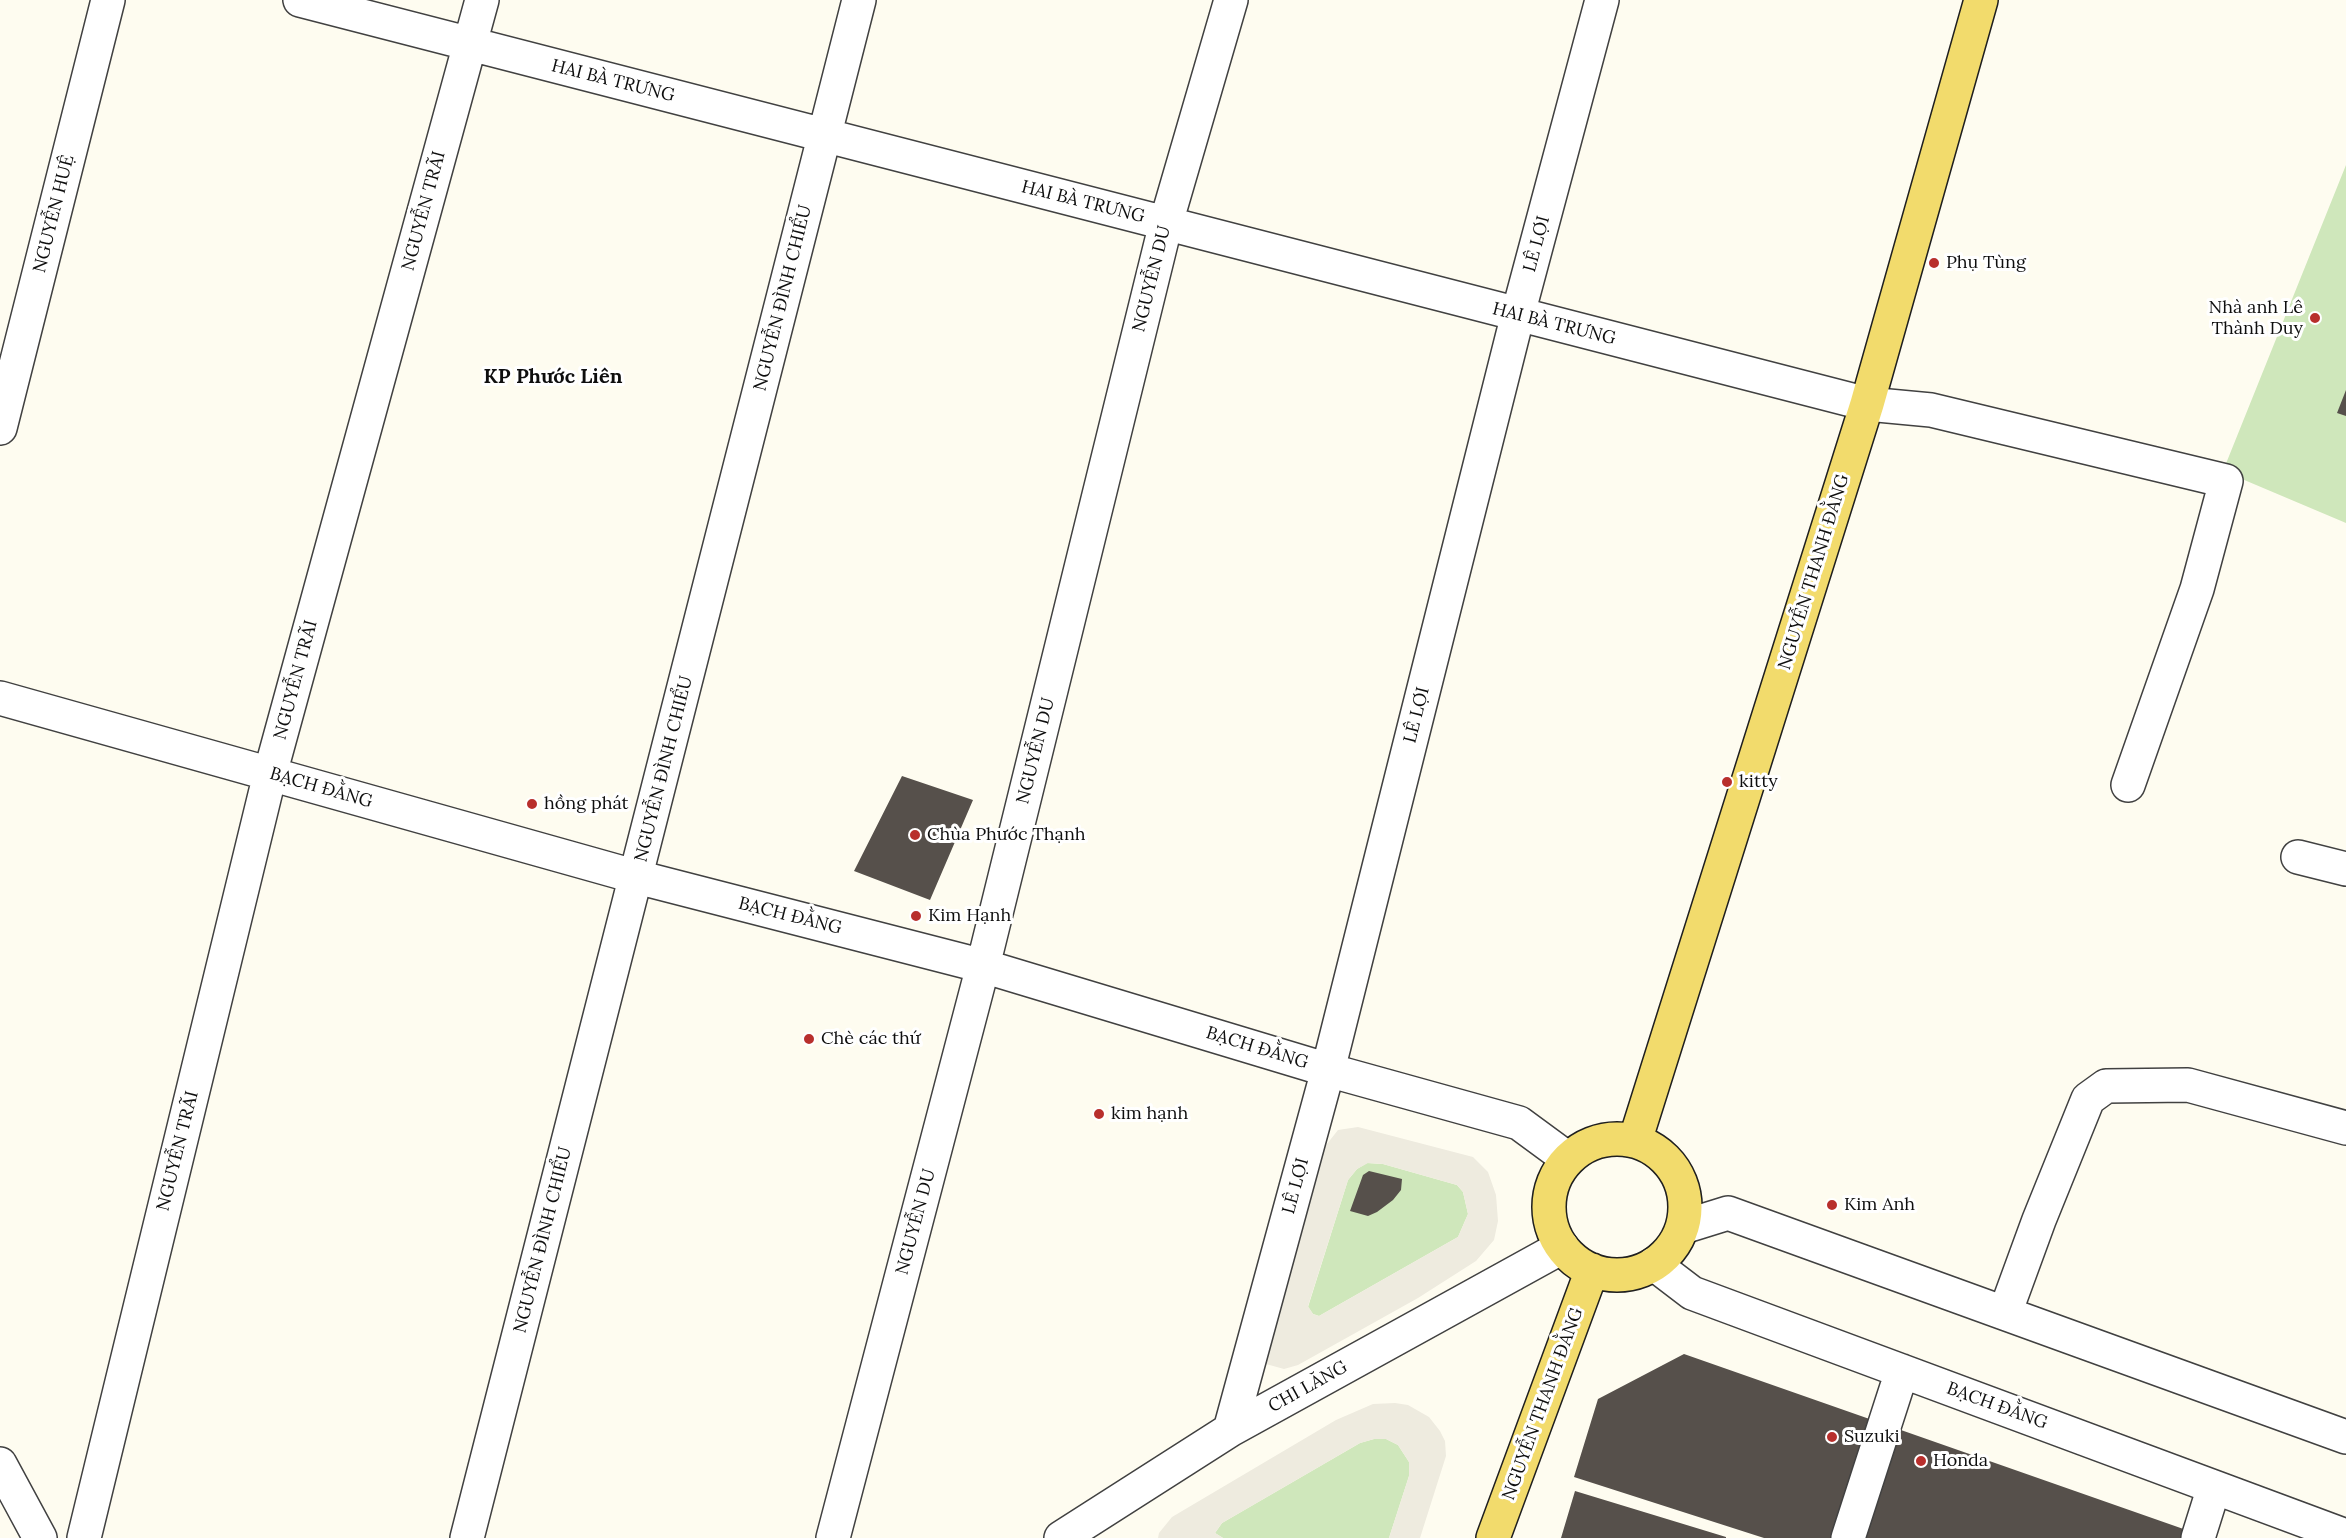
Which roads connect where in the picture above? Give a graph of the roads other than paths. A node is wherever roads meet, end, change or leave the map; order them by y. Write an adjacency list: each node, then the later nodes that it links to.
1 (108, 0): 13 (street, NGUYỄN HUỆ)
2 (300, 0): 8 (street, HAI BÀ TRƯNG)
3 (482, 0): 8 (street, NGUYỄN TRÃI)
4 (859, 0): 9 (street, NGUYỄN ĐÌNH CHIỂU)
5 (1231, 0): 10 (street, NGUYỄN DU)
6 (1602, 0): 11 (street, LÊ LỢI)
7 (1981, 0): 12 (main road, NGUYỄN THANH ĐẰNG)
8 (470, 44): 9 (street, HAI BÀ TRƯNG); 15 (street, NGUYỄN TRÃI)
9 (825, 135): 10 (street, HAI BÀ TRƯNG); 19 (street, NGUYỄN ĐÌNH CHIỂU)
10 (1166, 223): 11 (street, HAI BÀ TRƯNG); 20 (street, NGUYỄN DU)
11 (1518, 314): 12 (street, HAI BÀ TRƯNG); 21 (street, LÊ LỢI)
12 (1867, 404): 16 (street, HAI BÀ TRƯNG); 23 (main road, NGUYỄN THANH ĐẰNG)
13 (0, 428)
14 (0, 698): 15 (street, BẠCH ĐẰNG)
15 (270, 774): 19 (street, BẠCH ĐẰNG); 37 (street, NGUYỄN TRÃI)
16 (2128, 785)
17 (2298, 857): 18 (street)
18 (2346, 869)
19 (637, 876): 20 (street, BẠCH ĐẰNG); 38 (street, NGUYỄN ĐÌNH CHIỂU)
20 (983, 966): 21 (street, BẠCH ĐẰNG); 39 (street, NGUYỄN DU)
21 (1328, 1070): 24 (street, BẠCH ĐẰNG); 31 (street, LÊ LỢI)
22 (2346, 1128): 29 (street)
23 (1635, 1141): 24 (main road); 25 (main road)
24 (1568, 1159): 26 (main road)
25 (1683, 1227): 27 (main road); 29 (street)
26 (1562, 1247): 28 (main road); 31 (street, CHI LĂNG)
27 (1654, 1264): 28 (main road); 30 (street, BẠCH ĐẰNG)
28 (1592, 1270): 41 (main road, NGUYỄN THANH ĐẰNG)
29 (2005, 1313): 32 (street)
30 (1902, 1371): 34 (street, BẠCH ĐẰNG); 42 (street)
31 (1230, 1430): 40 (street, CHI LĂNG)
32 (2346, 1437)
33 (0, 1464): 36 (street)
34 (2214, 1487): 35 (street, BẠCH ĐẰNG); 43 (street)
35 (2346, 1536)
36 (40, 1538)
37 (84, 1538)
38 (467, 1538)
39 (833, 1538)
40 (1061, 1538)
41 (1493, 1538)
42 (1848, 1538)
43 (2198, 1538)

